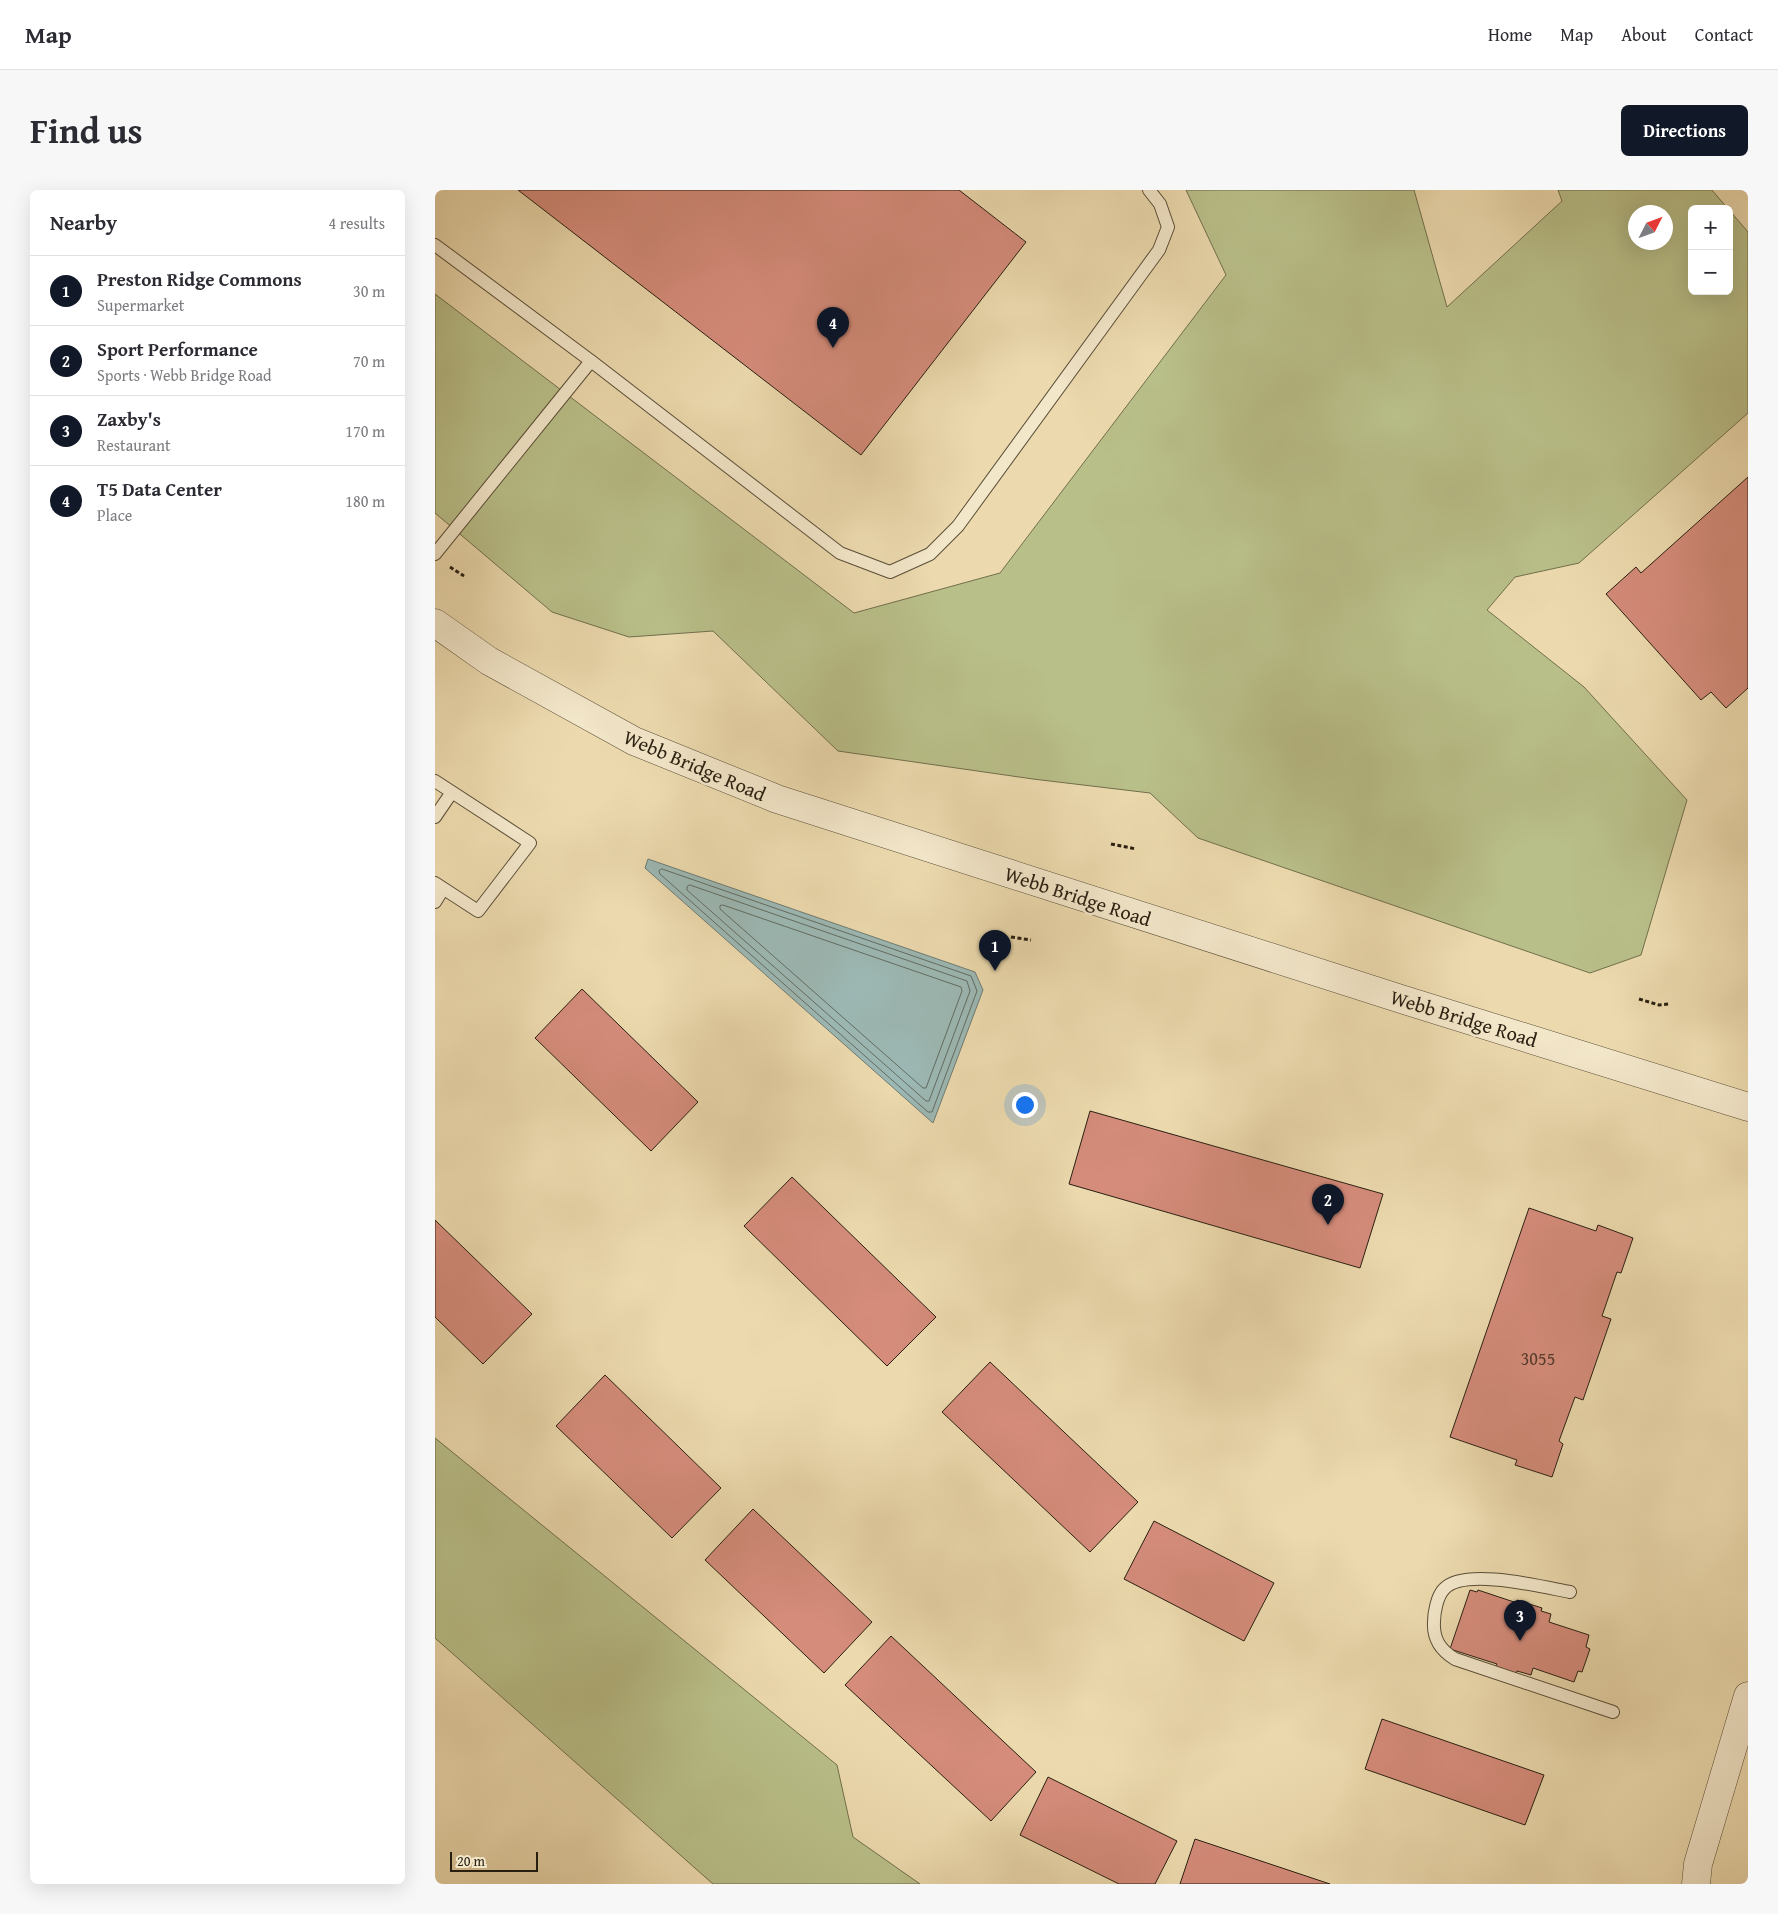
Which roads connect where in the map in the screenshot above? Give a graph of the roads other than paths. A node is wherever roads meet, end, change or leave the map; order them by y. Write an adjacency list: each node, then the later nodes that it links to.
1 (1149, 190): 3 (lane)
2 (435, 245): 3 (lane)
3 (591, 361): 4 (lane)
4 (435, 554)
5 (435, 623): 11 (street, Webb Bridge Road)
6 (435, 781): 7 (lane)
7 (451, 792): 8 (lane); 9 (lane)
8 (435, 817)
9 (439, 886): 10 (lane)
10 (435, 902)
11 (1744, 1104)
12 (1570, 1592): 14 (lane)
13 (1748, 1696): 15 (street)
14 (1613, 1712)
15 (1697, 1884)

